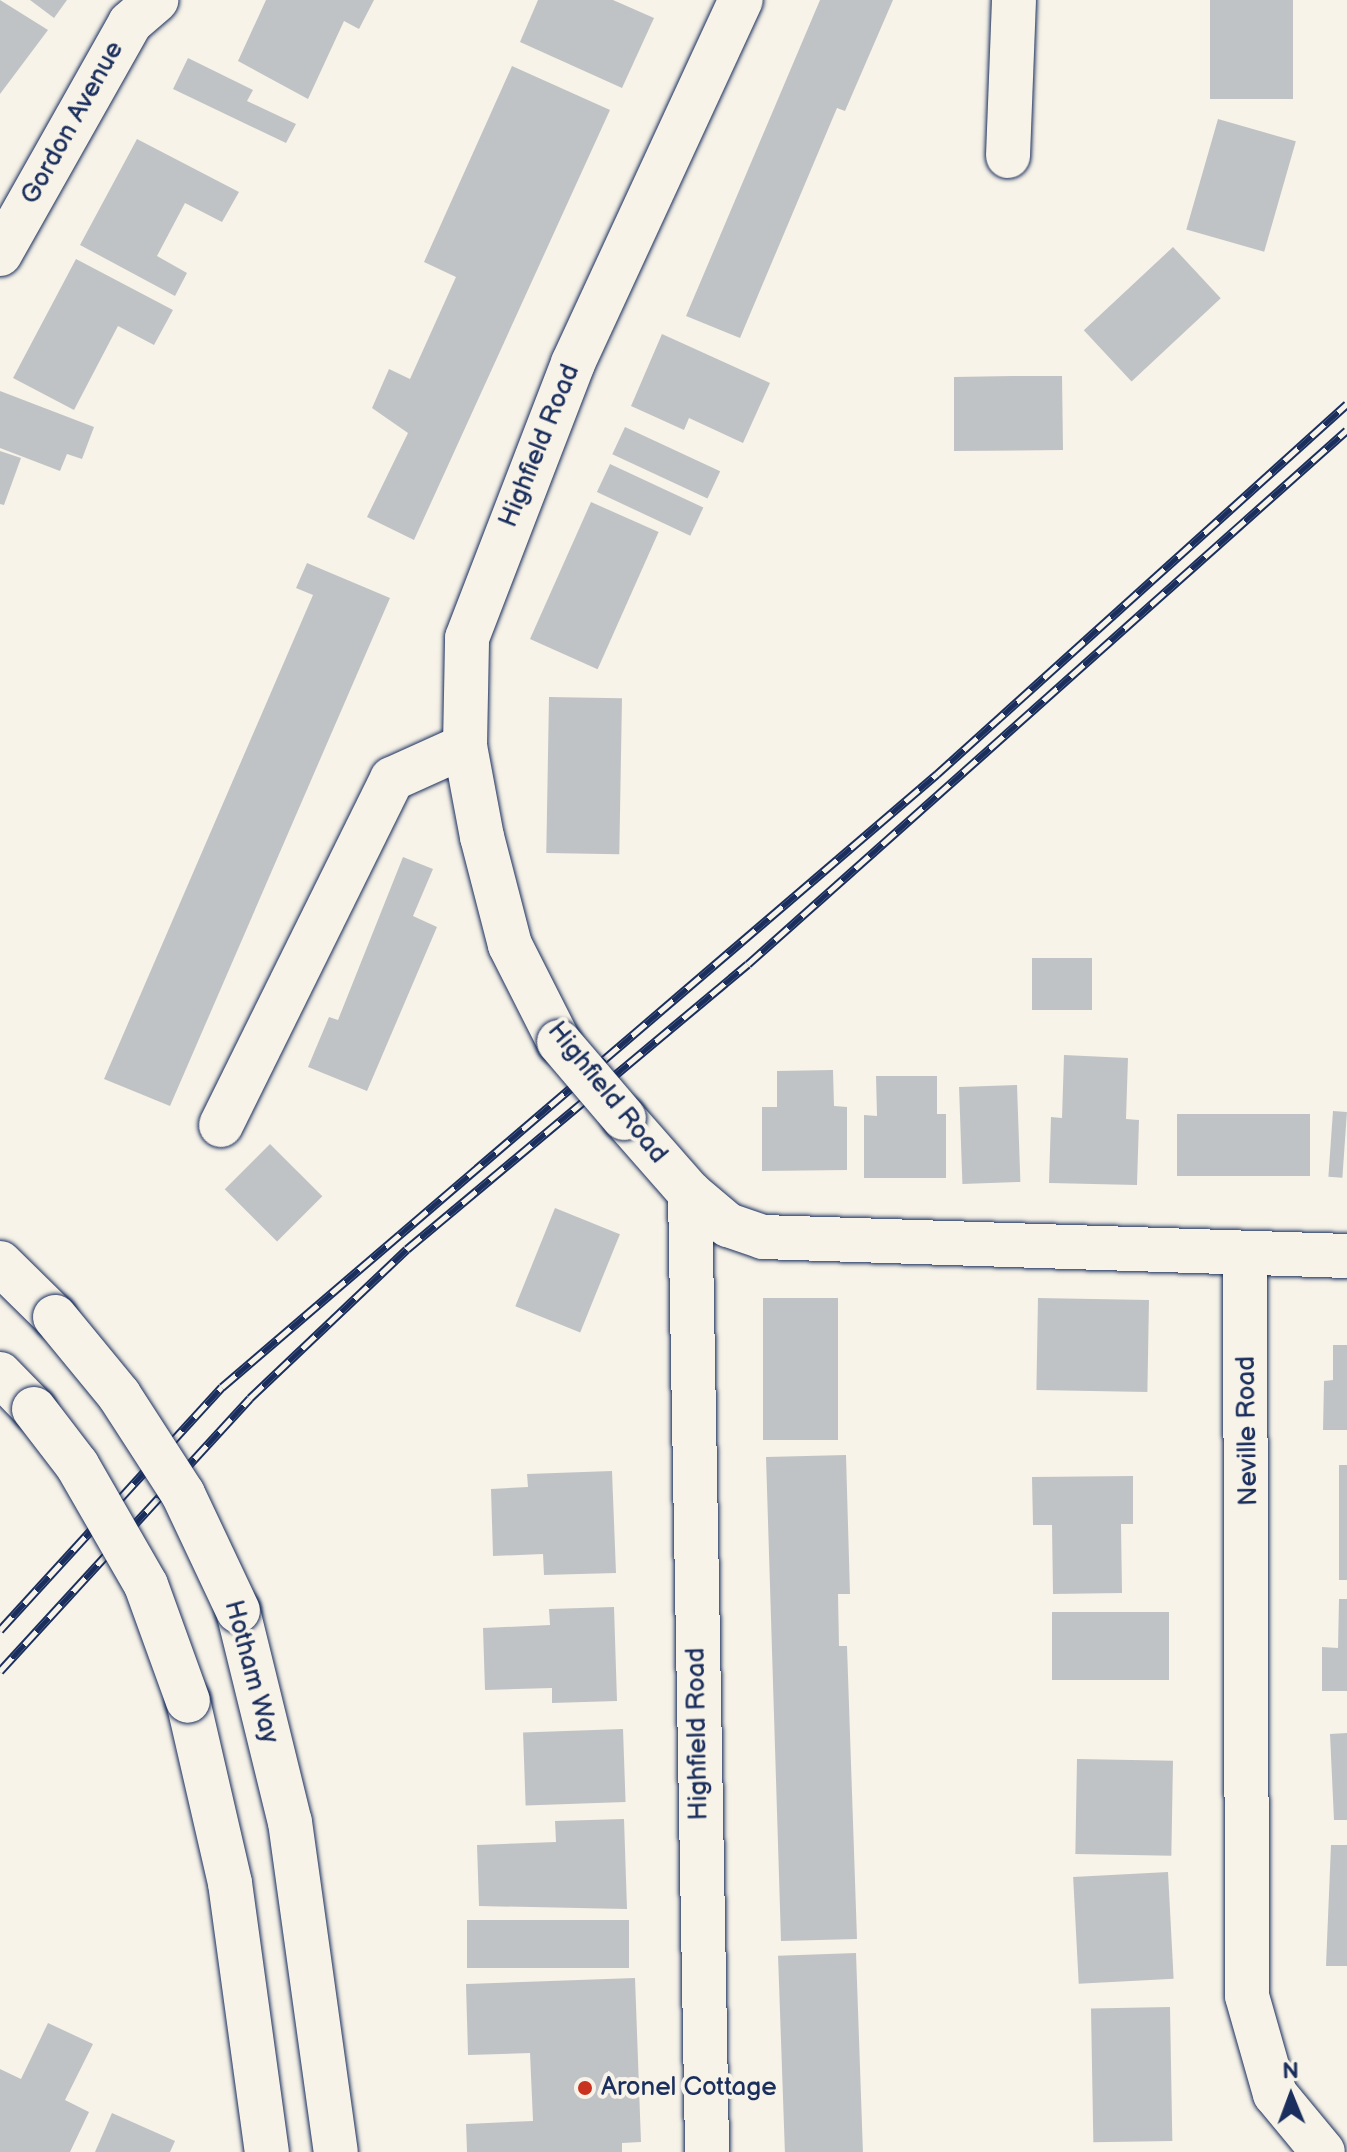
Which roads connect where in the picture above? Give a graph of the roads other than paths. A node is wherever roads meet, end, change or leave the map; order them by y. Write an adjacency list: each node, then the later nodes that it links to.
1 (156, 0): 5 (street, Gordon Avenue)
2 (741, 0): 6 (street, Highfield Road)
3 (1014, 0): 4 (street)
4 (1008, 156)
5 (0, 254)
6 (465, 746): 7 (street); 8 (street, Highfield Road, bridge)
7 (221, 1125)
8 (690, 1193): 10 (street); 15 (street, Highfield Road)
9 (1347, 1256): 10 (street)
10 (1245, 1257): 16 (street, Neville Road)
11 (0, 1263): 14 (street, Hotham Way, bridge)
12 (0, 1374): 13 (street, bridge)
13 (267, 2152)
14 (336, 2152)
15 (707, 2152)
16 (1323, 2152)

